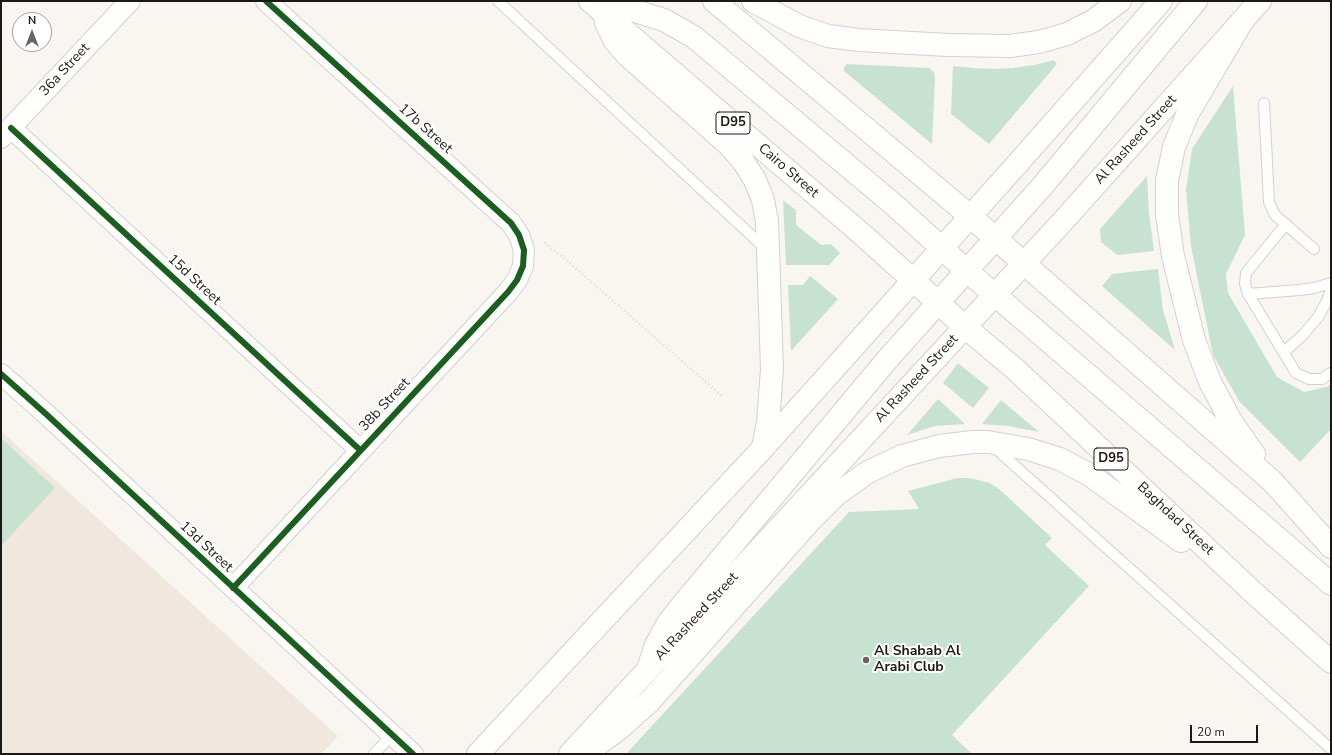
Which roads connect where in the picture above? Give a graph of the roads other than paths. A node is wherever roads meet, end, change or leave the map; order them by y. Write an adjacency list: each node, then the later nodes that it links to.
1 (130, 1): 13 (street, 36a Street)
2 (266, 1): 25 (street, 17b Street)
3 (498, 1): 19 (lane)
4 (714, 1): 14 (main road)
5 (753, 1): 6 (main road)
6 (1120, 1)
7 (1161, 1): 14 (main road)
8 (1196, 1): 16 (main road)
9 (1260, 1): 11 (main road, Al Rasheed Street)
10 (595, 6): 17 (main road); 19 (main road); 22 (main road, Cairo Street / D95)
11 (1243, 20): 20 (main road, Al Rasheed Street); 36 (main road)
12 (1264, 103): 15 (lane)
13 (6, 133): 35 (street, 15d Street)
14 (970, 216): 16 (main road); 17 (main road)
15 (1286, 224): 18 (lane); 27 (lane)
16 (995, 239): 20 (main road); 21 (main road)
17 (942, 248): 21 (main road); 22 (main road)
18 (1314, 249)
19 (768, 250): 34 (main road)
20 (1024, 264): 26 (main road, Al Rasheed Street); 36 (main road)
21 (967, 271): 26 (main road); 28 (main road)
22 (913, 280): 28 (main road, Baghdad Street / D95); 34 (main road)
23 (1331, 283): 27 (lane)
24 (1331, 290): 30 (lane)
25 (508, 292): 35 (street, 38b Street)
26 (995, 294): 29 (main road, Al Rasheed Street); 38 (main road)
27 (1248, 294): 30 (lane)
28 (938, 302): 29 (main road, Baghdad Street / D95); 42 (main road)
29 (966, 326): 40 (main road, Baghdad Street / D95); 42 (main road, Al Rasheed Street)
30 (1284, 352): 31 (lane)
31 (1331, 373)
32 (1, 374): 39 (street, 13d Street)
33 (988, 442): 40 (main road); 44 (lane); 49 (main road)
34 (763, 448): 47 (main road)
35 (360, 450): 39 (street, 38b Street)
36 (1273, 482): 37 (main road)
37 (1331, 546)
38 (1331, 584)
39 (233, 588): 43 (street, 13d Street)
40 (1255, 594): 41 (main road, Baghdad Street / D95)
41 (1331, 662)
42 (648, 669): 48 (main road, Al Rasheed Street)
43 (392, 735): 45 (lane); 46 (street, 13d Street)
44 (1331, 749)
45 (374, 754)
46 (413, 754)
47 (478, 754)
48 (570, 754)
49 (585, 754)

